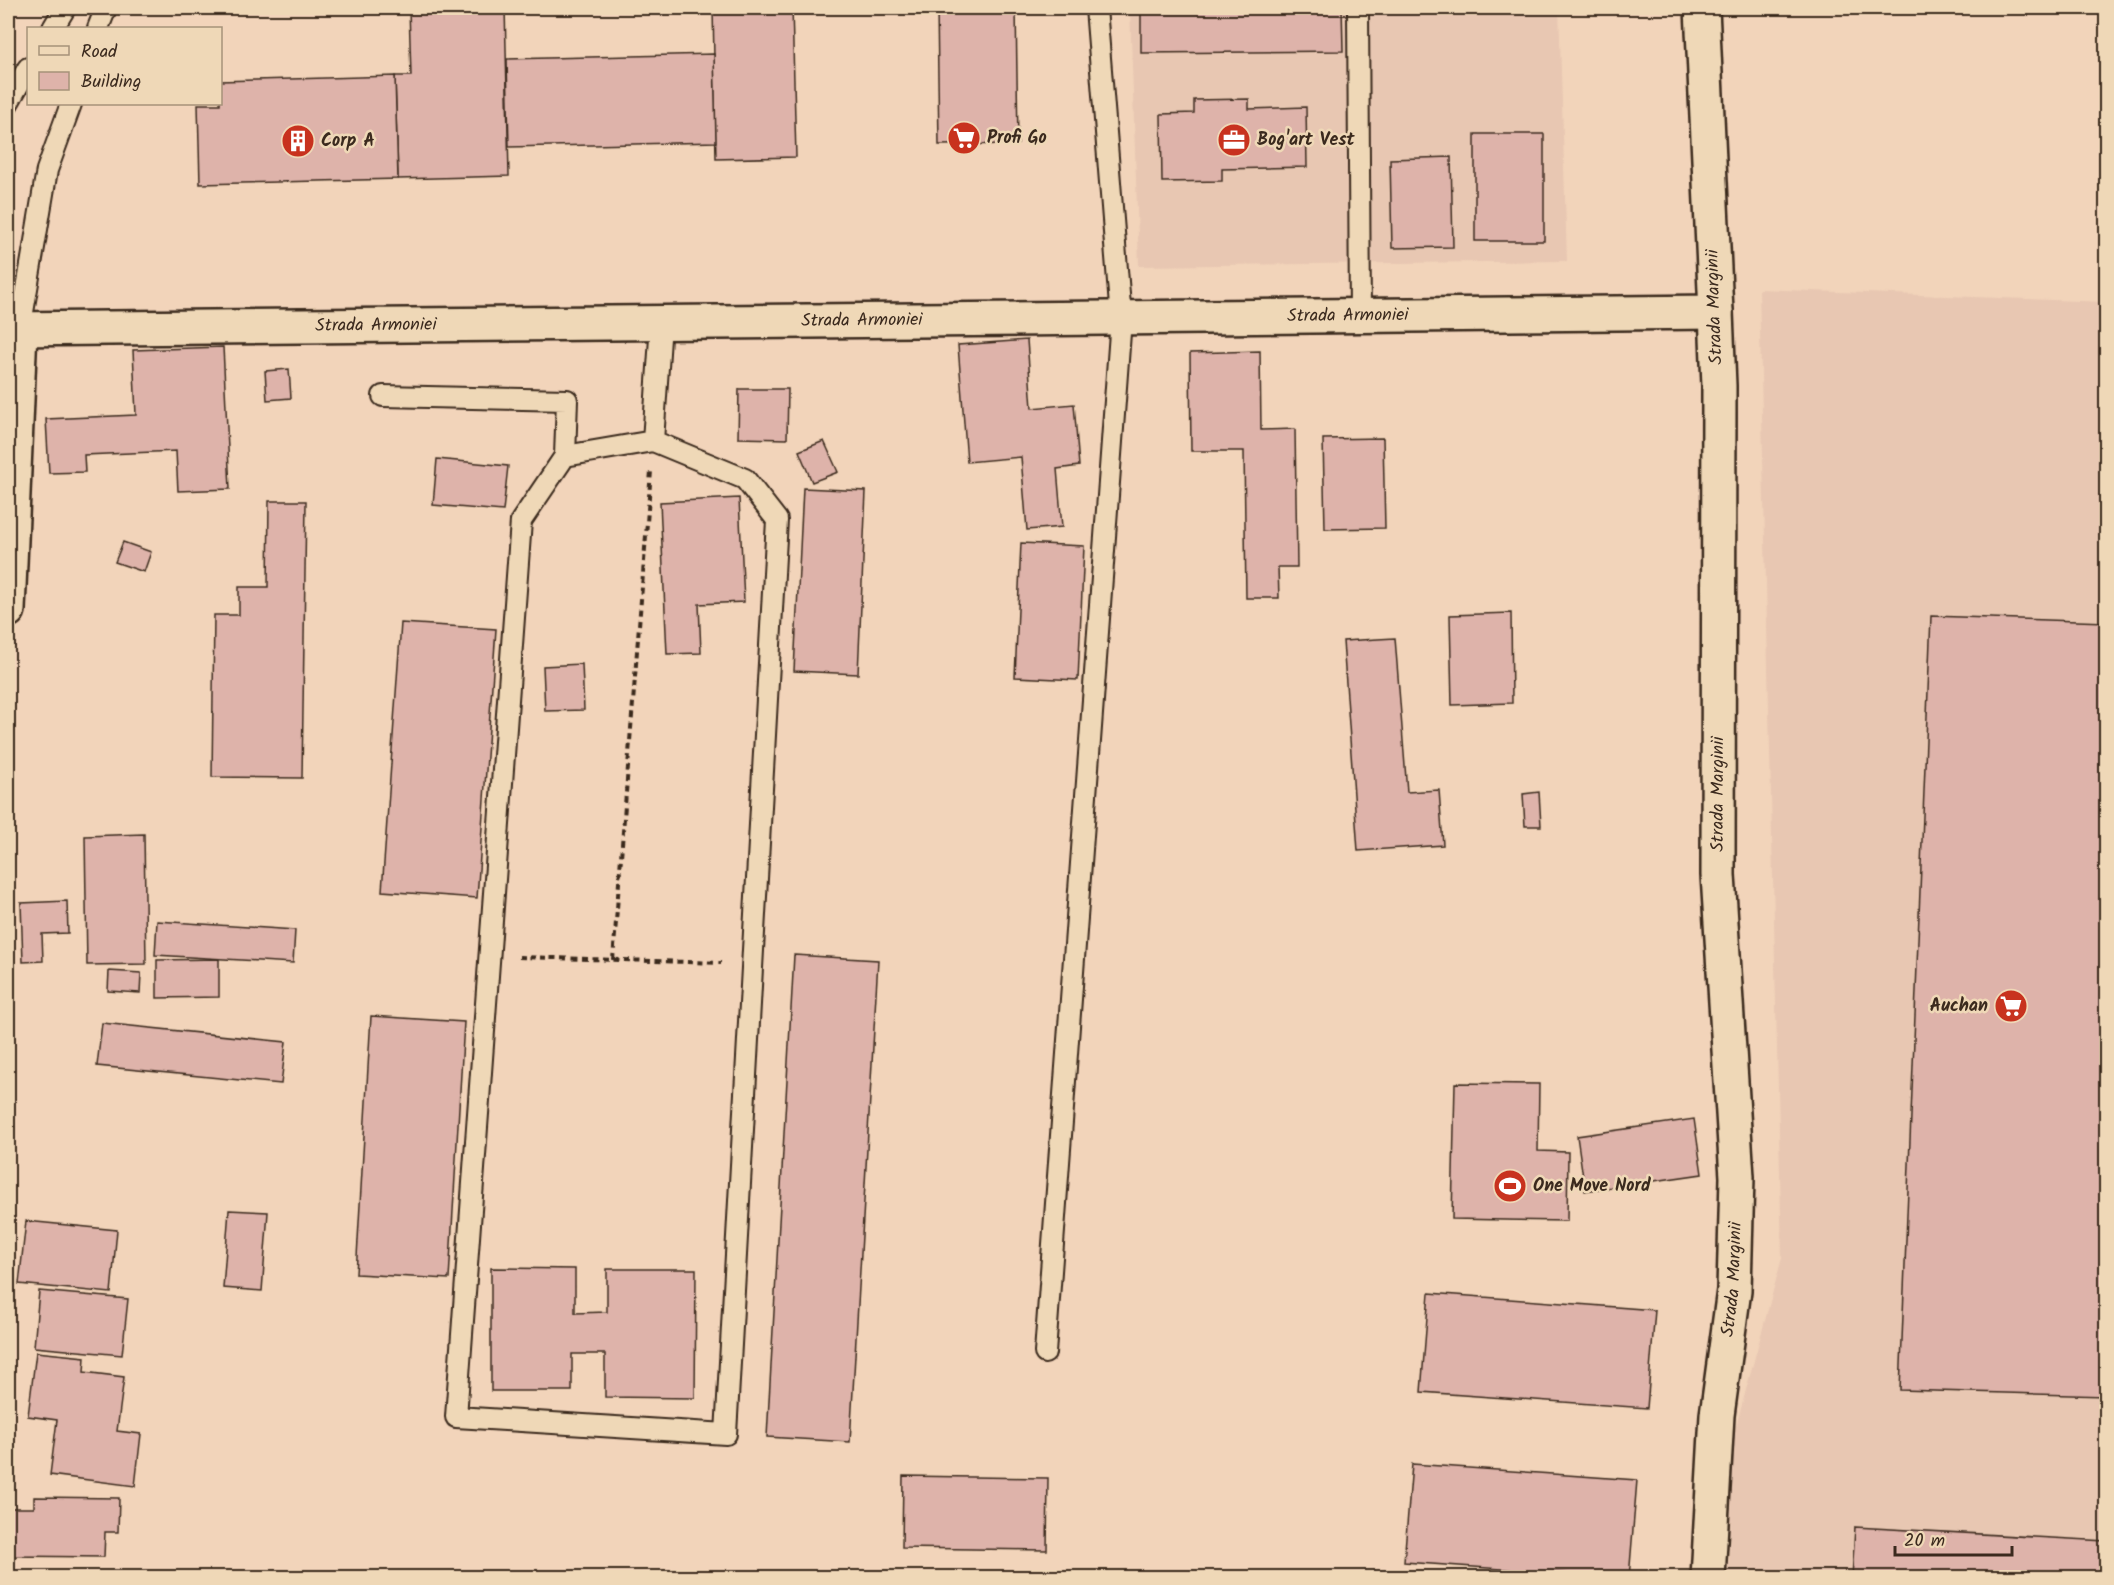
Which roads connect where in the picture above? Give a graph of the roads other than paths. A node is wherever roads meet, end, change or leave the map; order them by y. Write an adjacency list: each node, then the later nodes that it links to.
1 (65, 8): 6 (lane)
2 (106, 8): 7 (lane)
3 (1096, 8): 13 (lane)
4 (1358, 8): 12 (lane)
5 (1702, 8): 11 (street, Strada Marginii)
6 (53, 27)
7 (98, 27)
8 (27, 70): 9 (lane)
9 (8, 103)
10 (71, 105): 15 (lane)
11 (1716, 312): 12 (street, Strada Armoniei); 21 (street, Strada Marginii)
12 (1360, 317): 13 (street, Strada Armoniei)
13 (1121, 319): 14 (street, Strada Armoniei); 20 (lane)
14 (661, 323): 15 (street, Strada Armoniei); 17 (lane)
15 (14, 330): 19 (street)
16 (383, 396): 18 (lane)
17 (653, 441): 18 (lane); 18 (lane)
18 (565, 456)
19 (8, 610)
20 (1045, 1353)
21 (1708, 1578)

